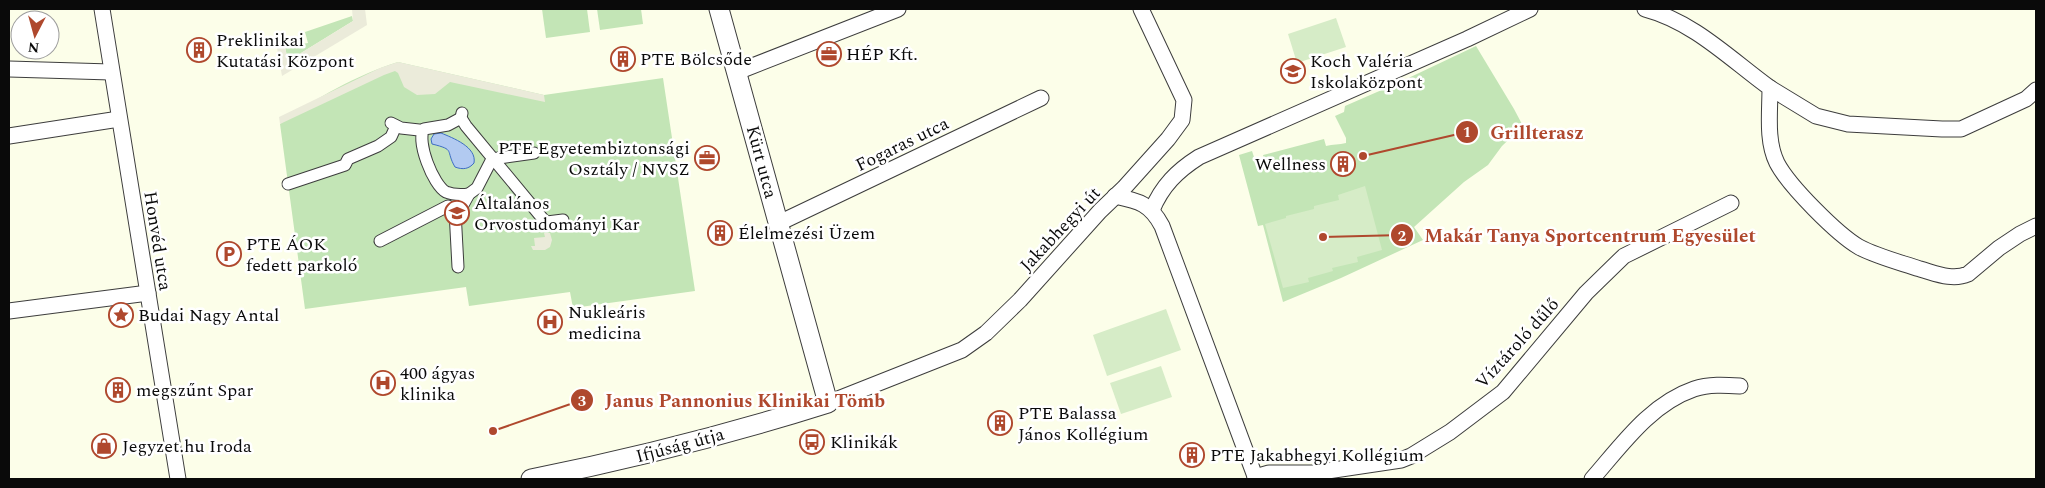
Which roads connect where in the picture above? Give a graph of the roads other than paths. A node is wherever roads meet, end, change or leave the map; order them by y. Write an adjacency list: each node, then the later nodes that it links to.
1 (102, 9): 8 (street, Honvéd utca)
2 (719, 9): 9 (street, Kürt utca)
3 (898, 9): 9 (street)
4 (1141, 9): 23 (street)
5 (1530, 9): 26 (street)
6 (1645, 9): 10 (street)
7 (9, 69): 8 (street)
8 (112, 72): 13 (street, Honvéd utca)
9 (737, 72): 28 (street, Kürt utca)
10 (1770, 88): 11 (street); 29 (street)
11 (2036, 90)
12 (1041, 98): 28 (street, Fogaras utca)
13 (119, 119): 15 (street); 32 (street, Honvéd utca)
14 (422, 132): 17 (street); 20 (street); 21 (street)
15 (9, 136)
16 (534, 153): 17 (street)
17 (492, 159): 18 (street); 19 (street)
18 (503, 173): 19 (street); 27 (street)
19 (482, 177): 22 (street)
20 (288, 184)
21 (452, 194): 22 (street); 25 (street)
22 (469, 194): 25 (street)
23 (1115, 196): 26 (street, Jakabhegyi út); 35 (street, Jakabhegyi út)
24 (1731, 202): 36 (street, Víztároló dűlő)
25 (452, 209): 30 (street); 31 (street)
26 (1152, 210): 36 (street)
27 (563, 220)
28 (779, 223): 35 (street, Kürt utca)
29 (2036, 226)
30 (380, 241)
31 (458, 267)
32 (148, 293): 33 (street); 37 (street, Honvéd utca)
33 (9, 311)
34 (1740, 386): 39 (street)
35 (828, 403): 38 (street, Ifjúság útja)
36 (1255, 478)
37 (178, 479)
38 (531, 479)
39 (1592, 479)

